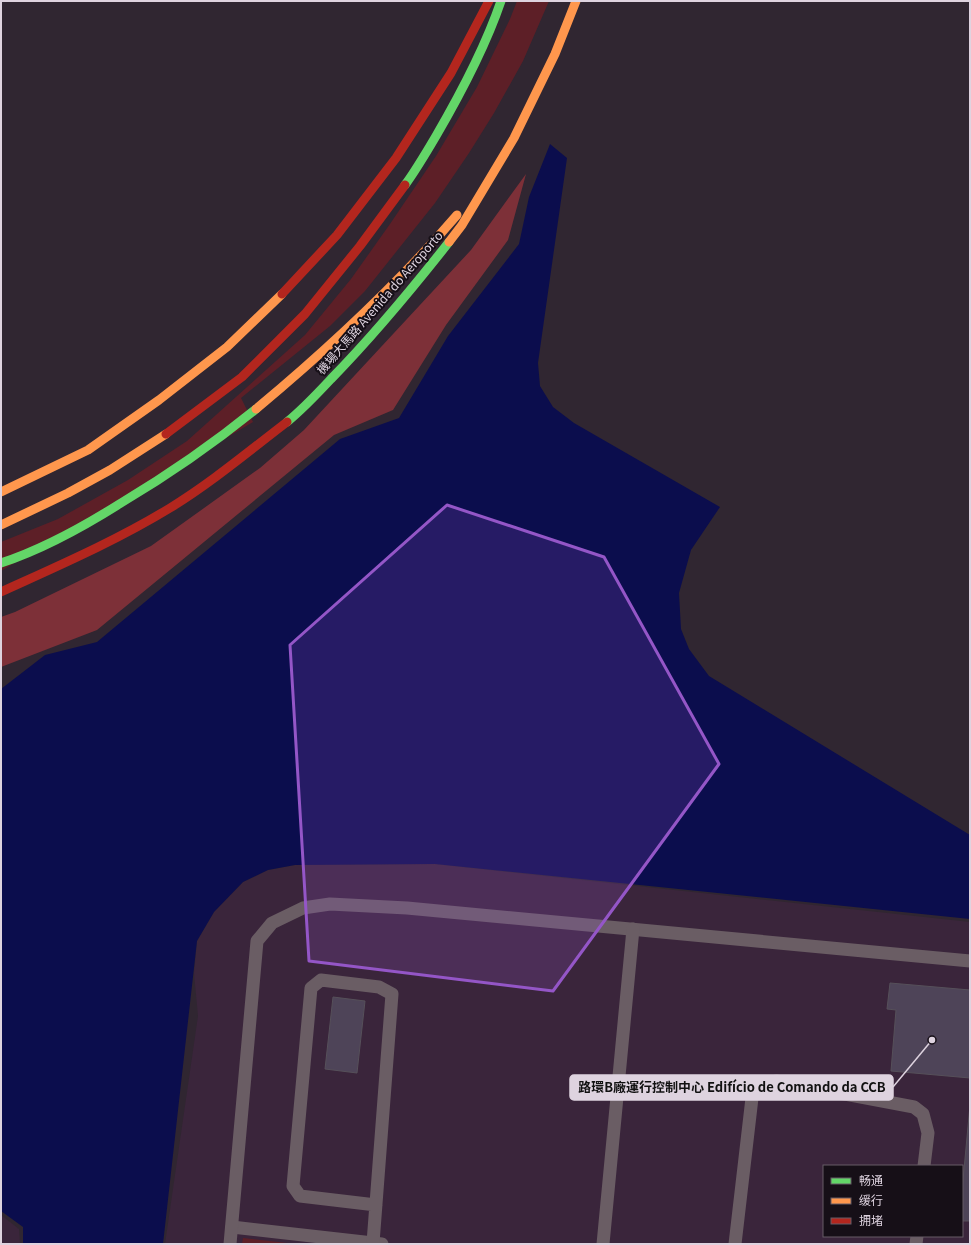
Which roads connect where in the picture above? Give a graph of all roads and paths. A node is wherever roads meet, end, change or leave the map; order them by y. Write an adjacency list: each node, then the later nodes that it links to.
1 (489, 1): 5 (main road)
2 (501, 1): 6 (main road)
3 (576, 1): 4 (main road, 機場大馬路 Avenida do Aeroporto)
4 (495, 170): 7 (main road); 8 (main road, 機場大馬路 Avenida do Aeroporto)
5 (1, 492)
6 (1, 525)
7 (1, 563)
8 (1, 592)
9 (633, 929): 10 (lane); 13 (lane); 16 (lane)
10 (970, 961)
11 (924, 1165): 17 (lane)
12 (376, 1205): 12 (lane); 15 (lane)
13 (232, 1227): 14 (lane); 15 (lane)
14 (230, 1244)
15 (378, 1244)
16 (603, 1244)
17 (735, 1244)

